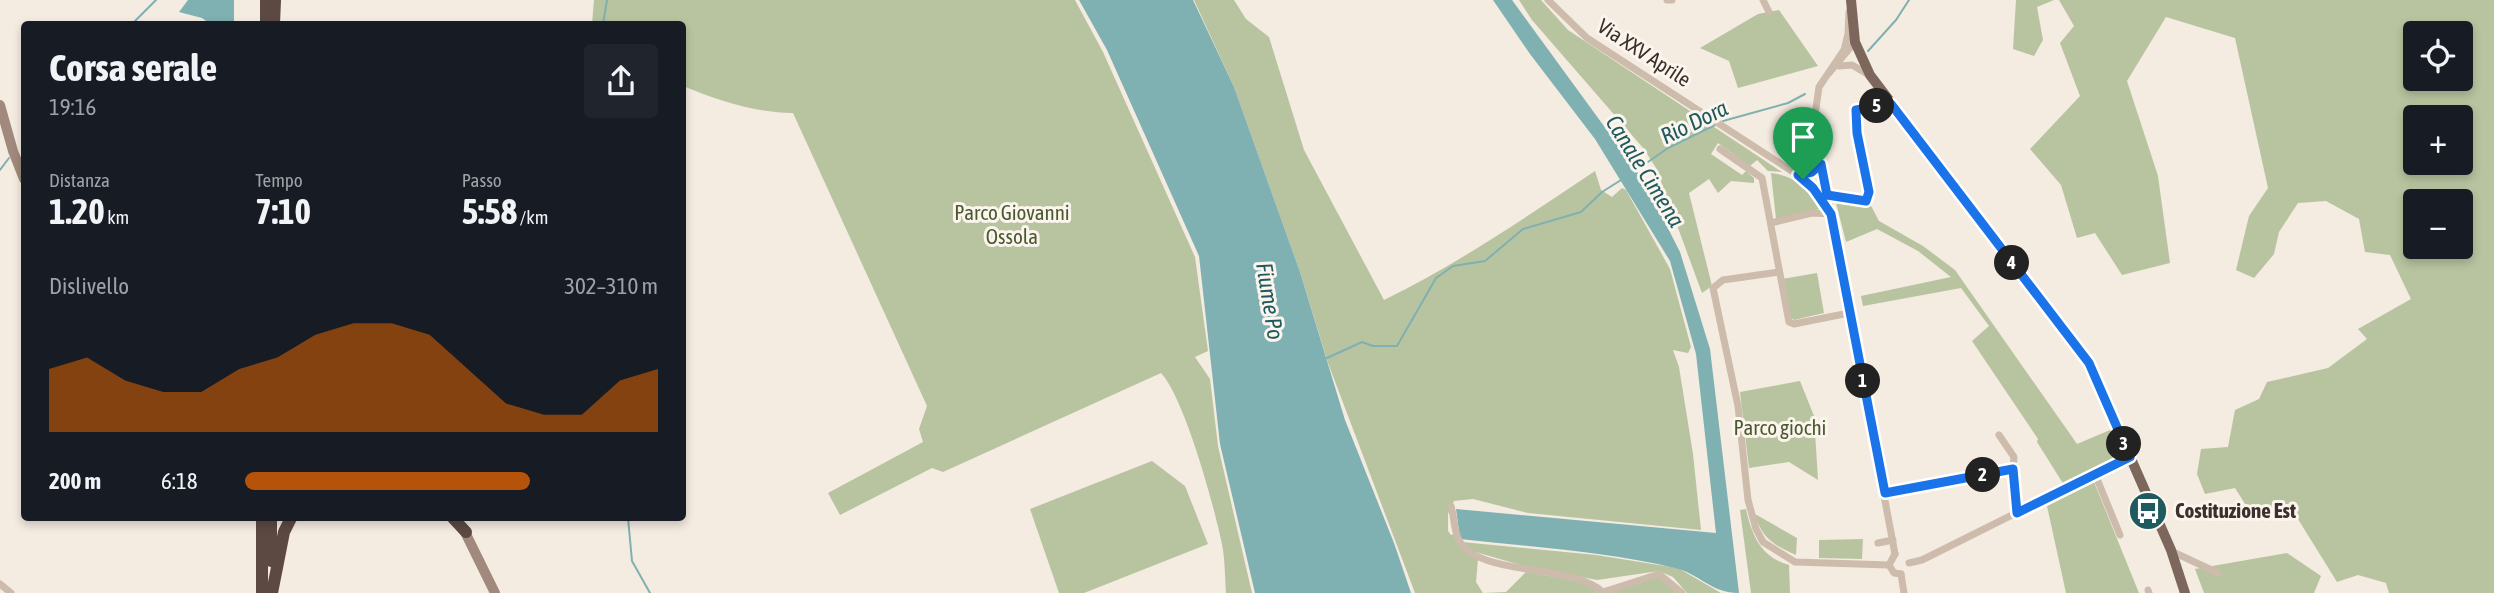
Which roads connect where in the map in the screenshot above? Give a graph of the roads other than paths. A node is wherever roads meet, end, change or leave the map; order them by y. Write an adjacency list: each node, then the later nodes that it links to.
1 (266, 0): 7 (highway)
2 (275, 0): 8 (highway)
3 (1548, 0): 22 (street, Via XXV Aprile)
4 (1763, 0): 6 (street)
5 (1850, 4): 9 (main road); 12 (street, Via XXV Aprile)
6 (1769, 12)
7 (266, 21)
8 (274, 21)
9 (1855, 42): 10 (street); 11 (main road)
10 (1838, 66): 11 (street); 12 (street)
11 (1870, 75): 14 (main road)
12 (1823, 78): 20 (street, Via XXV Aprile)
13 (1856, 102): 16 (street)
14 (1891, 104): 16 (street); 29 (main road)
15 (0, 105): 17 (street)
16 (1863, 109): 23 (street)
17 (10, 137): 19 (street); 21 (street)
18 (1720, 149): 26 (street)
19 (21, 157)
20 (1821, 164): 22 (street); 23 (street, Via XXV Aprile)
21 (21, 170)
22 (1798, 175): 24 (street, Via XXV Aprile)
23 (1827, 195): 24 (street, Via XXV Aprile)
24 (1831, 214): 25 (street); 27 (street, Via XXV Aprile)
25 (1774, 222)
26 (1779, 272): 27 (street); 47 (street)
27 (1849, 313): 32 (street, Via XXV Aprile)
28 (1999, 435): 30 (street)
29 (2130, 457): 31 (street); 44 (main road)
30 (2013, 469): 32 (street); 34 (street)
31 (2095, 474): 34 (street); 41 (street)
32 (1885, 493): 42 (street, Via XXV Aprile)
33 (1451, 506): 55 (street)
34 (2017, 513): 46 (street)
35 (262, 521): 52 (highway)
36 (271, 521): 53 (highway)
37 (290, 521): 53 (highway)
38 (456, 521): 40 (highway)
39 (460, 521): 40 (street)
40 (466, 532): 54 (street)
41 (2120, 536)
42 (1893, 540): 43 (street); 45 (street, Via XXV Aprile)
43 (1878, 543)
44 (2171, 550): 48 (street); 57 (main road)
45 (1895, 554): 46 (street); 47 (street)
46 (1909, 563): 49 (street)
47 (1889, 565): 49 (street)
48 (2218, 573)
49 (1901, 574): 56 (street)
50 (0, 584): 51 (street)
51 (11, 593)
52 (262, 593)
53 (271, 593)
54 (495, 593)
55 (1682, 593)
56 (1904, 593)
57 (2185, 593)

